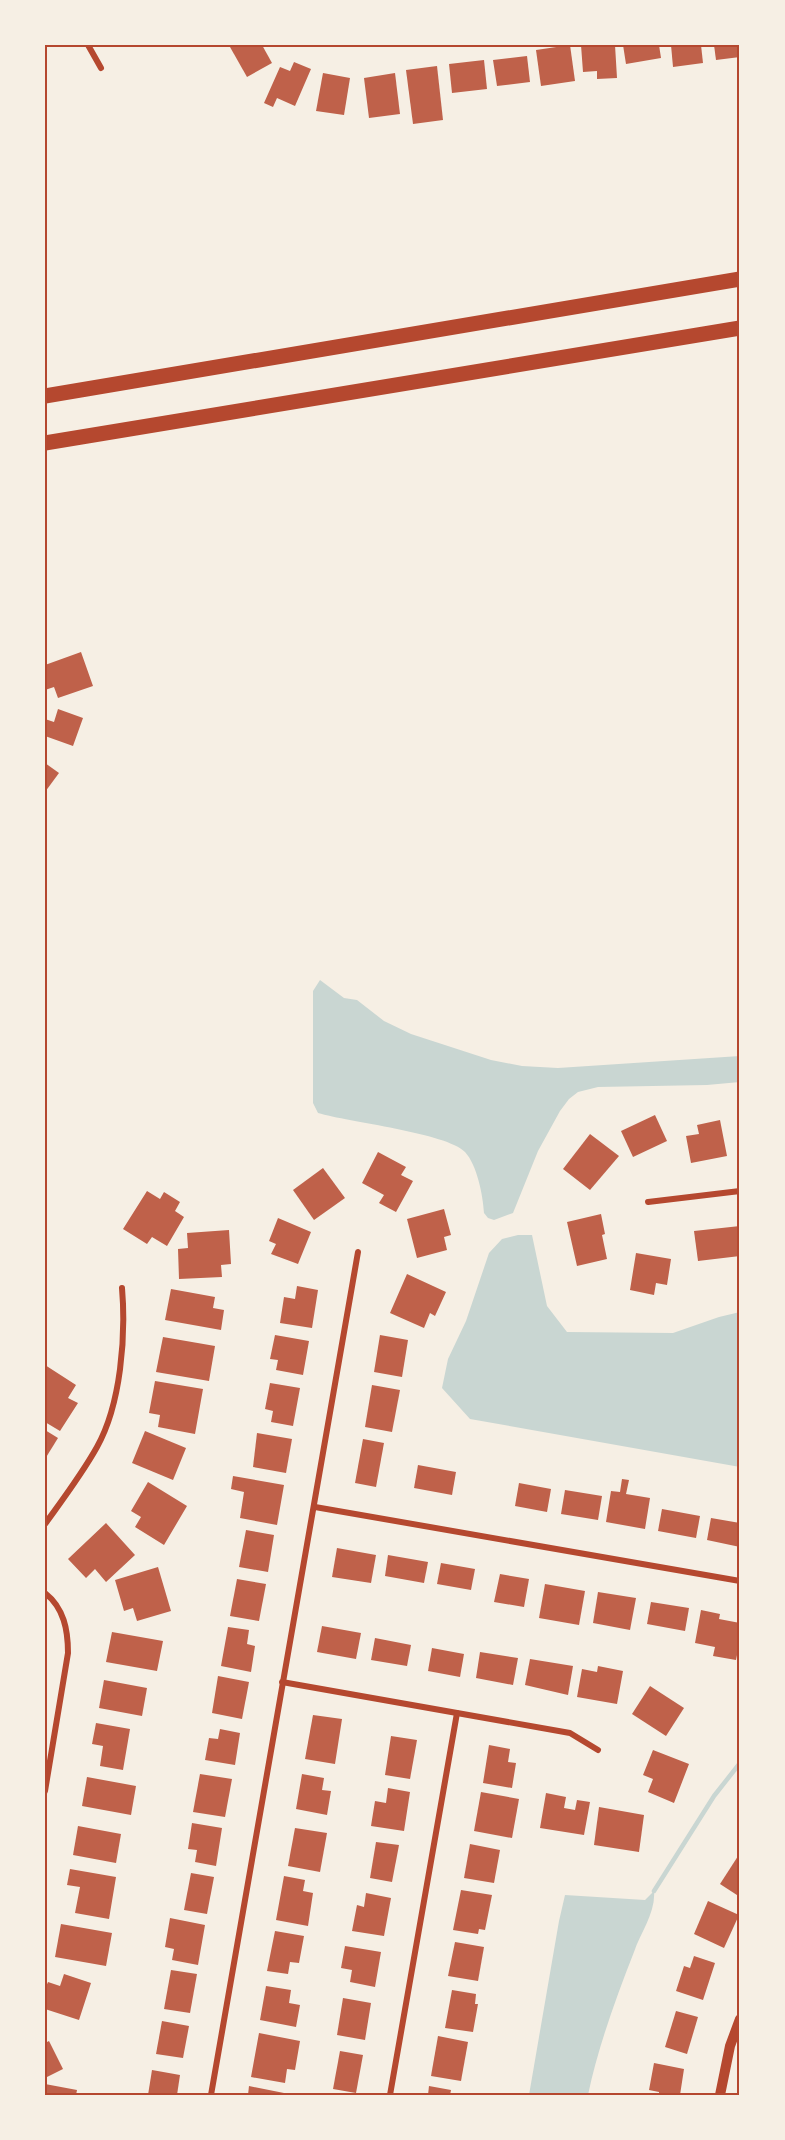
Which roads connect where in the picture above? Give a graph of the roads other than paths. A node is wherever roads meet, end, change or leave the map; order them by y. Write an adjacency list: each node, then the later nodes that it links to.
1 (88, 45): 2 (street)
2 (101, 68)
3 (740, 279): 5 (highway)
4 (740, 328): 6 (highway)
5 (45, 396)
6 (45, 443)
7 (740, 1191): 8 (street)
8 (648, 1202)
9 (358, 1252): 11 (street)
10 (122, 1288): 12 (street)
11 (315, 1508): 13 (street); 15 (street)
12 (45, 1524)
13 (740, 1581)
14 (45, 1593): 18 (street)
15 (282, 1682): 16 (street); 20 (street)
16 (457, 1713): 17 (street); 21 (street)
17 (598, 1750)
18 (45, 1791)
19 (740, 2019): 22 (street)
20 (211, 2095)
21 (390, 2095)
22 (720, 2095)

